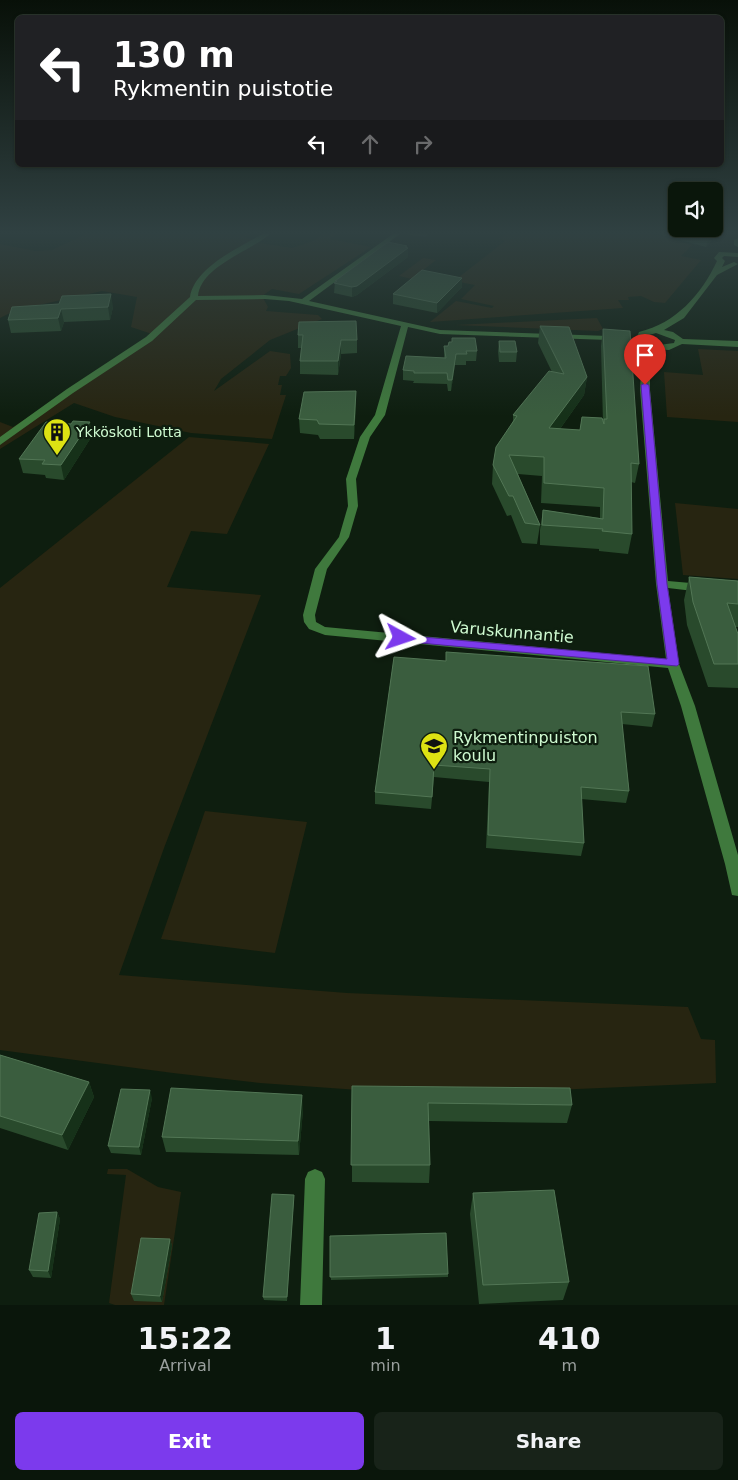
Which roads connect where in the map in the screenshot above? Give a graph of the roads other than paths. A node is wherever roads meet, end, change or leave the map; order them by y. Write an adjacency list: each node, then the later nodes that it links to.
1 (193, 295): 4 (street)
2 (313, 295): 5 (street)
3 (697, 295): 6 (street)
4 (194, 298): 5 (street); 14 (street)
5 (303, 302): 7 (street)
6 (676, 320): 8 (street); 9 (street)
7 (406, 325): 10 (street); 17 (street, Varuskunnantie)
8 (656, 331): 9 (street); 10 (street)
9 (676, 338): 11 (street); 12 (street)
10 (643, 340): 12 (street); 13 (street)
11 (738, 344)
12 (665, 348): 13 (street)
13 (646, 363): 15 (street)
14 (0, 442)
15 (662, 584): 16 (street); 17 (street)
16 (718, 589)
17 (673, 664): 18 (street)
18 (738, 890)
19 (315, 1179): 20 (street)
20 (311, 1305)

